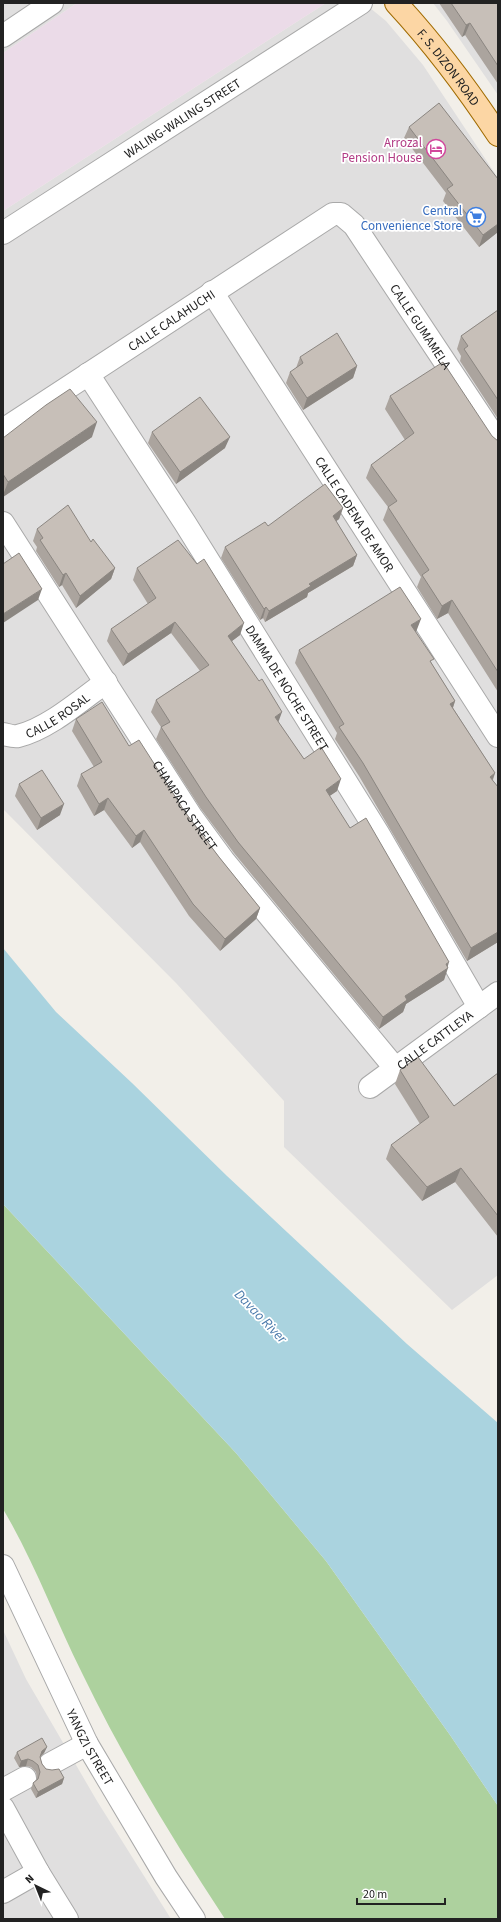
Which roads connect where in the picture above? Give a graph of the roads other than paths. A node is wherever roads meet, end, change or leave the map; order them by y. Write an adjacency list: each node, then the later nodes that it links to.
1 (52, 3): 4 (street)
2 (361, 3): 7 (street, WALING-WALING STREET)
3 (396, 3): 5 (main road, F. S. DIZON ROAD)
4 (3, 36)
5 (498, 135)
6 (341, 214): 8 (street, CALLE CALAHUCHI); 11 (street, CALLE GUMAMELA)
7 (3, 233)
8 (212, 292): 9 (street, CALLE CALAHUCHI); 15 (street, CALLE CADENA DE AMOR)
9 (88, 374): 10 (street, CALLE CALAHUCHI); 17 (street, DAMMA DE NOCHE STREET)
10 (3, 430)
11 (498, 442)
12 (3, 522): 13 (street, CHAMPACA STREET)
13 (106, 682): 14 (street, CALLE ROSAL); 18 (street, CHAMPACA STREET)
14 (3, 734)
15 (498, 736)
16 (498, 993): 17 (street, CALLE CATTLEYA)
17 (479, 1007): 18 (street, CALLE CATTLEYA)
18 (395, 1068): 19 (street, CALLE CATTLEYA)
19 (370, 1087)
20 (3, 1566): 21 (street, YANGZI STREET)
21 (87, 1744): 22 (street); 29 (street, YANGZI STREET)
22 (50, 1764)
23 (25, 1778): 24 (street)
24 (3, 1790)
25 (3, 1808): 26 (street)
26 (38, 1872): 27 (street); 28 (street)
27 (3, 1892)
28 (67, 1919)
29 (194, 1919)

